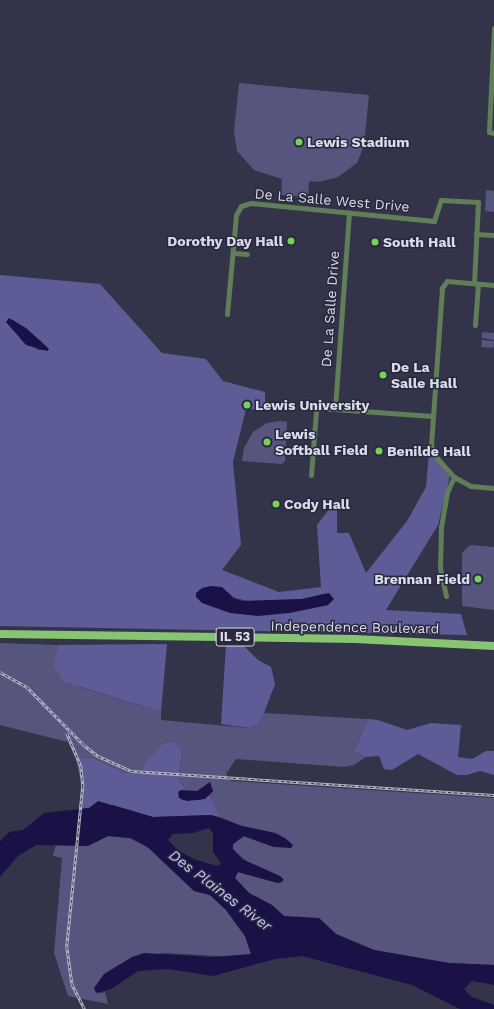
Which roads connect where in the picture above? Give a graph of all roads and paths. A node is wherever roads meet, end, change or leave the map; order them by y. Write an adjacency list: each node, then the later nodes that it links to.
1 (494, 28): 2 (street)
2 (492, 133)
3 (349, 212): 4 (street, De La Salle West Drive); 6 (street, De La Salle West Drive); 12 (street, De La Salle Drive)
4 (476, 234): 5 (street); 8 (street)
5 (493, 235)
6 (233, 253): 7 (street); 10 (street, De La Salle West Drive)
7 (248, 254)
8 (476, 283): 9 (street); 11 (street); 13 (street)
9 (494, 285)
10 (227, 314)
11 (475, 325)
12 (335, 408): 13 (street); 14 (street)
13 (433, 416): 15 (street)
14 (311, 475)
15 (454, 477): 16 (street); 17 (street)
16 (494, 488)
17 (446, 596)
18 (0, 634): 19 (main road, Independence Boulevard / IL 53)
19 (494, 646)

